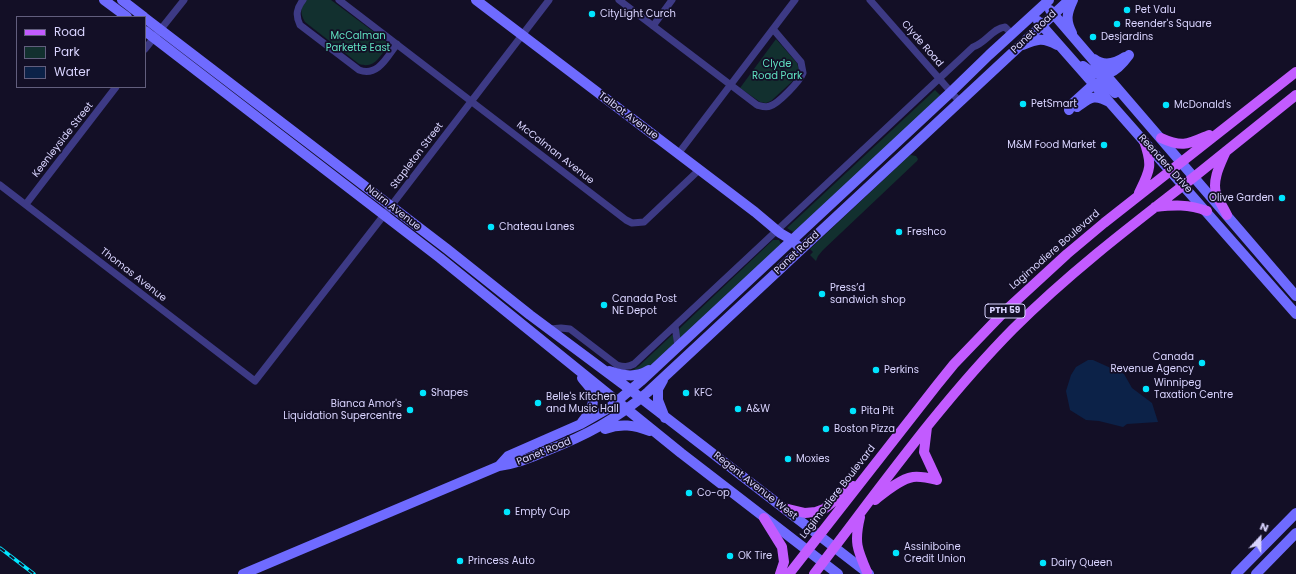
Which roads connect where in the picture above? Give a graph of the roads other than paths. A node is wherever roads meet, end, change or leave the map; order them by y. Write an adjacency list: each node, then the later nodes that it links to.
1 (104, 0): 17 (street)
2 (122, 0): 18 (street, Nairn Avenue)
3 (184, 0): 23 (street)
4 (303, 0): 29 (street)
5 (338, 0): 29 (street, McCalman Avenue)
6 (476, 0): 26 (street, Talbot Avenue)
7 (549, 0): 26 (street, Stapleton Street)
8 (619, 0): 21 (street)
9 (672, 0): 21 (street)
10 (795, 0): 22 (street)
11 (870, 0): 36 (street, Clyde Road)
12 (1069, 0): 15 (street, Panet Road)
13 (1073, 0): 28 (street)
14 (1047, 2): 15 (street, Reenders Drive); 16 (street, Panet Road)
15 (1053, 14): 20 (street, Panet Road); 28 (street, Reenders Drive)
16 (1033, 15): 20 (street, Reenders Drive); 25 (street, Panet Road)
17 (126, 16)
18 (144, 16)
19 (146, 18): 23 (street, Nairn Avenue)
20 (1042, 25): 31 (street, Panet Road); 32 (street, Reenders Drive)
21 (653, 26): 37 (street)
22 (773, 29): 37 (street); 37 (street)
23 (161, 30): 27 (street); 40 (street, Nairn Avenue)
24 (146, 32): 27 (street, Nairn Avenue)
25 (1012, 34): 36 (street); 41 (street, Panet Road)
26 (522, 35): 45 (street, Stapleton Street); 53 (street, Talbot Avenue)
27 (154, 38): 30 (street); 43 (street, Nairn Avenue)
28 (1076, 40): 33 (street, Reenders Drive)
29 (397, 44): 45 (street, McCalman Avenue)
30 (146, 48)
31 (1017, 48): 32 (street); 44 (street, Panet Road)
32 (1066, 52): 35 (street); 38 (street, Reenders Drive)
33 (1090, 56): 35 (street, Reenders Drive); 35 (street)
34 (1296, 72): 48 (main road, Lagimodiere Boulevard / PTH 59)
35 (1105, 74): 47 (street, Reenders Drive)
36 (939, 79): 41 (street, Clyde Road); 68 (street)
37 (730, 84): 53 (street)
38 (1094, 84): 46 (street, Reenders Drive); 46 (street); 47 (street)
39 (115, 88): 62 (street, Keenleyside Street)
40 (241, 90): 43 (street); 51 (street, Nairn Avenue)
41 (951, 92): 44 (street, Clyde Road); 69 (street, Panet Road)
42 (1296, 95): 52 (main road, PTH 59)
43 (234, 99): 54 (street, Nairn Avenue)
44 (959, 101): 71 (street, Panet Road)
45 (471, 102): 56 (street, McCalman Avenue); 63 (street, Stapleton Street)
46 (1110, 103): 50 (street, Reenders Drive)
47 (1148, 125): 49 (street, Reenders Drive)
48 (1222, 130): 49 (main road); 55 (main road, Lagimodiere Boulevard / PTH 59)
49 (1160, 138): 55 (street, Reenders Drive)
50 (1144, 141): 57 (street, Reenders Drive); 61 (main road)
51 (313, 146): 54 (street); 63 (street, Nairn Avenue)
52 (1226, 151): 58 (main road, PTH 59); 67 (main road)
53 (678, 154): 56 (street, Talbot Avenue)
54 (307, 155): 66 (street, Nairn Avenue)
55 (1181, 162): 57 (main road, Lagimodiere Boulevard / PTH 59); 58 (street, Reenders Drive)
56 (699, 170): 68 (street, Talbot Avenue)
57 (1171, 171): 60 (street, Reenders Drive); 61 (main road, Lagimodiere Boulevard / PTH 59)
58 (1194, 177): 60 (main road, PTH 59); 67 (street, Reenders Drive)
59 (0, 184): 62 (street, Thomas Avenue)
60 (1183, 185): 64 (main road, PTH 59); 65 (street, Reenders Drive)
61 (1137, 197): 97 (main road, Lagimodiere Boulevard / PTH 59)
62 (26, 204): 84 (street, Thomas Avenue)
63 (391, 206): 66 (street, Stapleton Street); 70 (street, Nairn Avenue)
64 (1155, 207): 65 (main road); 91 (main road, PTH 59)
65 (1207, 211): 74 (street, Reenders Drive)
66 (384, 215): 72 (street, Nairn Avenue); 84 (street, Stapleton Street)
67 (1227, 215): 73 (street, Reenders Drive)
68 (778, 232): 69 (street, Talbot Avenue); 75 (street)
69 (790, 243): 71 (street, Talbot Avenue); 78 (street, Panet Road)
70 (447, 249): 72 (street); 76 (street, Nairn Avenue)
71 (798, 252): 83 (street, Panet Road)
72 (440, 258): 77 (street, Nairn Avenue)
73 (1296, 296)
74 (1296, 314)
75 (675, 326): 78 (street); 79 (street)
76 (550, 329): 77 (street); 79 (street); 82 (street, Nairn Avenue)
77 (541, 340): 80 (street, Nairn Avenue)
78 (678, 346): 81 (street, Panet Road)
79 (606, 357): 82 (street)
80 (568, 361): 87 (street, Nairn Avenue); 90 (street)
81 (656, 366): 82 (street); 85 (street, Panet Road)
82 (600, 367): 85 (street, Nairn Avenue)
83 (667, 374): 86 (street, Panet Road); 89 (street)
84 (255, 381)
85 (630, 390): 86 (street, Nairn Avenue); 87 (street, Panet Road)
86 (640, 399): 88 (street, Panet Road); 89 (street, Regent Avenue West)
87 (617, 401): 88 (street, Nairn Avenue); 90 (street, Panet Road)
88 (627, 409): 92 (street, Regent Avenue West); 94 (street, Panet Road)
89 (665, 418): 98 (street, Regent Avenue West)
90 (581, 424): 93 (street, Panet Road)
91 (928, 426): 99 (main road, PTH 59); 99 (main road)
92 (658, 434): 94 (street); 101 (street, Regent Avenue West)
93 (528, 447): 95 (street); 96 (street, Panet Road)
94 (557, 447): 95 (street, Panet Road)
95 (532, 457): 96 (street, Panet Road)
96 (499, 466): 110 (street, Panet Road)
97 (864, 477): 98 (main road); 103 (main road, Lagimodiere Boulevard / PTH 59)
98 (784, 508): 103 (street, Regent Avenue West)
99 (863, 510): 104 (main road, PTH 59); 109 (main road)
100 (1296, 513): 106 (street)
101 (764, 518): 105 (street, Regent Avenue West); 111 (main road)
102 (1296, 533): 108 (street)
103 (819, 536): 104 (street, Regent Avenue West); 105 (main road, Lagimodiere Boulevard / PTH 59)
104 (834, 547): 107 (main road, PTH 59); 109 (street, Regent Avenue West)
105 (807, 550): 107 (street, Regent Avenue West); 112 (main road, Lagimodiere Boulevard / PTH 59)
106 (1250, 560): 108 (street); 115 (street)
107 (823, 562): 113 (main road, PTH 59); 114 (street, Regent Avenue West)
108 (1258, 572)
109 (868, 573)
110 (243, 574)
111 (780, 574)
112 (789, 574)
113 (814, 574)
114 (838, 574)
115 (1236, 574)

